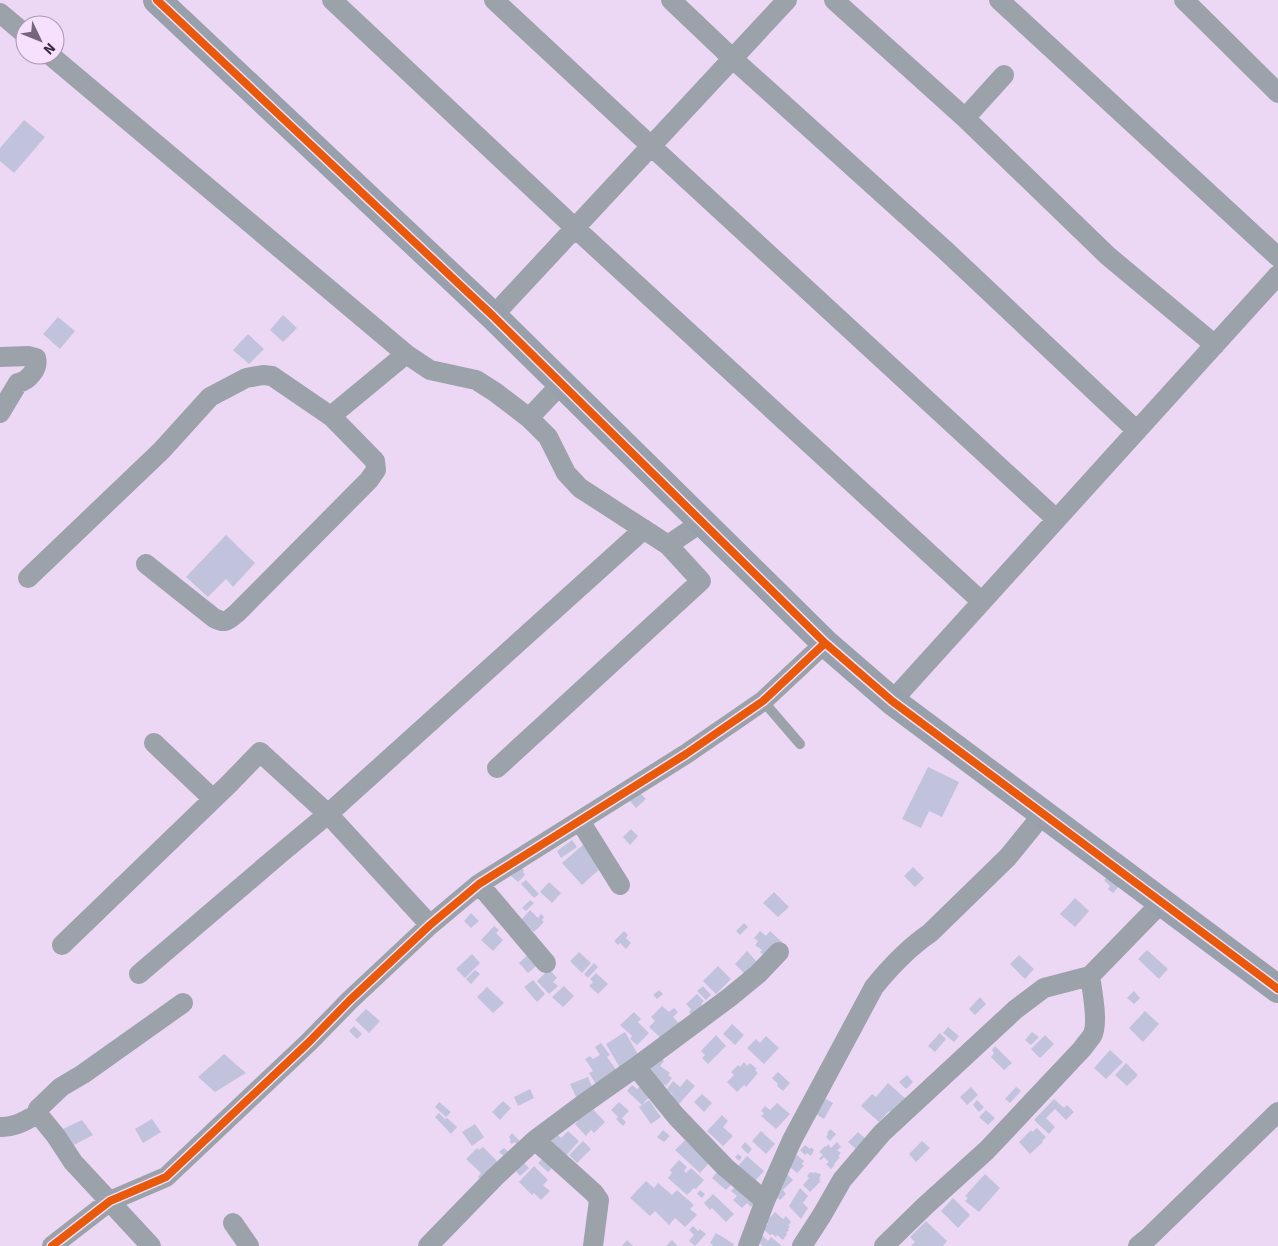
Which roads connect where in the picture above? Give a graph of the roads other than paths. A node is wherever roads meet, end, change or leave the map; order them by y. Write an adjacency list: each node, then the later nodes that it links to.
1 (157, 0): 20 (street)
2 (332, 0): 17 (street)
3 (494, 0): 16 (street)
4 (671, 0): 11 (street)
5 (787, 0): 11 (street)
6 (834, 0): 15 (street)
7 (999, 0): 18 (street)
8 (1184, 0): 14 (street)
9 (0, 13): 10 (street)
10 (15, 26)
11 (732, 58): 16 (street); 30 (street)
12 (62, 65): 22 (street)
13 (1004, 75): 15 (street)
14 (1278, 93)
15 (965, 118): 21 (street)
16 (650, 146): 17 (street); 31 (street)
17 (575, 228): 20 (street); 37 (street)
18 (1278, 257)
19 (1278, 275): 21 (street)
20 (492, 316): 26 (street)
21 (1215, 345): 30 (street)
22 (406, 354): 28 (street); 29 (street)
23 (0, 357): 25 (street)
24 (0, 364): 25 (street)
25 (18, 383): 27 (street)
26 (561, 384): 29 (street); 32 (street)
27 (0, 413)
28 (332, 417): 35 (street); 36 (street)
29 (529, 418): 33 (street)
30 (1137, 431): 31 (street)
31 (1056, 520): 37 (street)
32 (702, 522): 34 (street); 38 (street)
33 (644, 529): 34 (street); 45 (street)
34 (668, 545): 43 (street)
35 (146, 564)
36 (28, 578)
37 (982, 602): 40 (street)
38 (825, 643): 39 (street); 40 (street)
39 (763, 701): 42 (lane); 47 (street)
40 (892, 701): 46 (street)
41 (154, 743): 44 (street)
42 (800, 744)
43 (497, 768)
44 (213, 798): 45 (street); 52 (street)
45 (328, 814): 51 (street); 55 (street)
46 (1044, 814): 50 (street); 65 (street)
47 (580, 821): 48 (street); 49 (street)
48 (479, 884): 51 (street); 54 (street)
49 (620, 885)
50 (1162, 902): 56 (street); 57 (street)
51 (430, 925): 64 (street)
52 (62, 946)
53 (779, 952): 59 (street)
54 (546, 963)
55 (139, 974)
56 (1090, 976): 73 (street); 74 (street)
57 (1278, 989)
58 (183, 1003): 61 (street)
59 (636, 1068): 63 (street); 65 (street)
60 (1278, 1112): 75 (street)
61 (38, 1114): 62 (street); 64 (street)
62 (0, 1128)
63 (535, 1140): 70 (street); 71 (street)
64 (110, 1201): 67 (street); 68 (street)
65 (765, 1201): 72 (street)
66 (233, 1223): 69 (street)
67 (52, 1246)
68 (151, 1246)
69 (250, 1246)
70 (428, 1246)
71 (593, 1246)
72 (748, 1246)
73 (802, 1246)
74 (884, 1246)
75 (1138, 1246)

